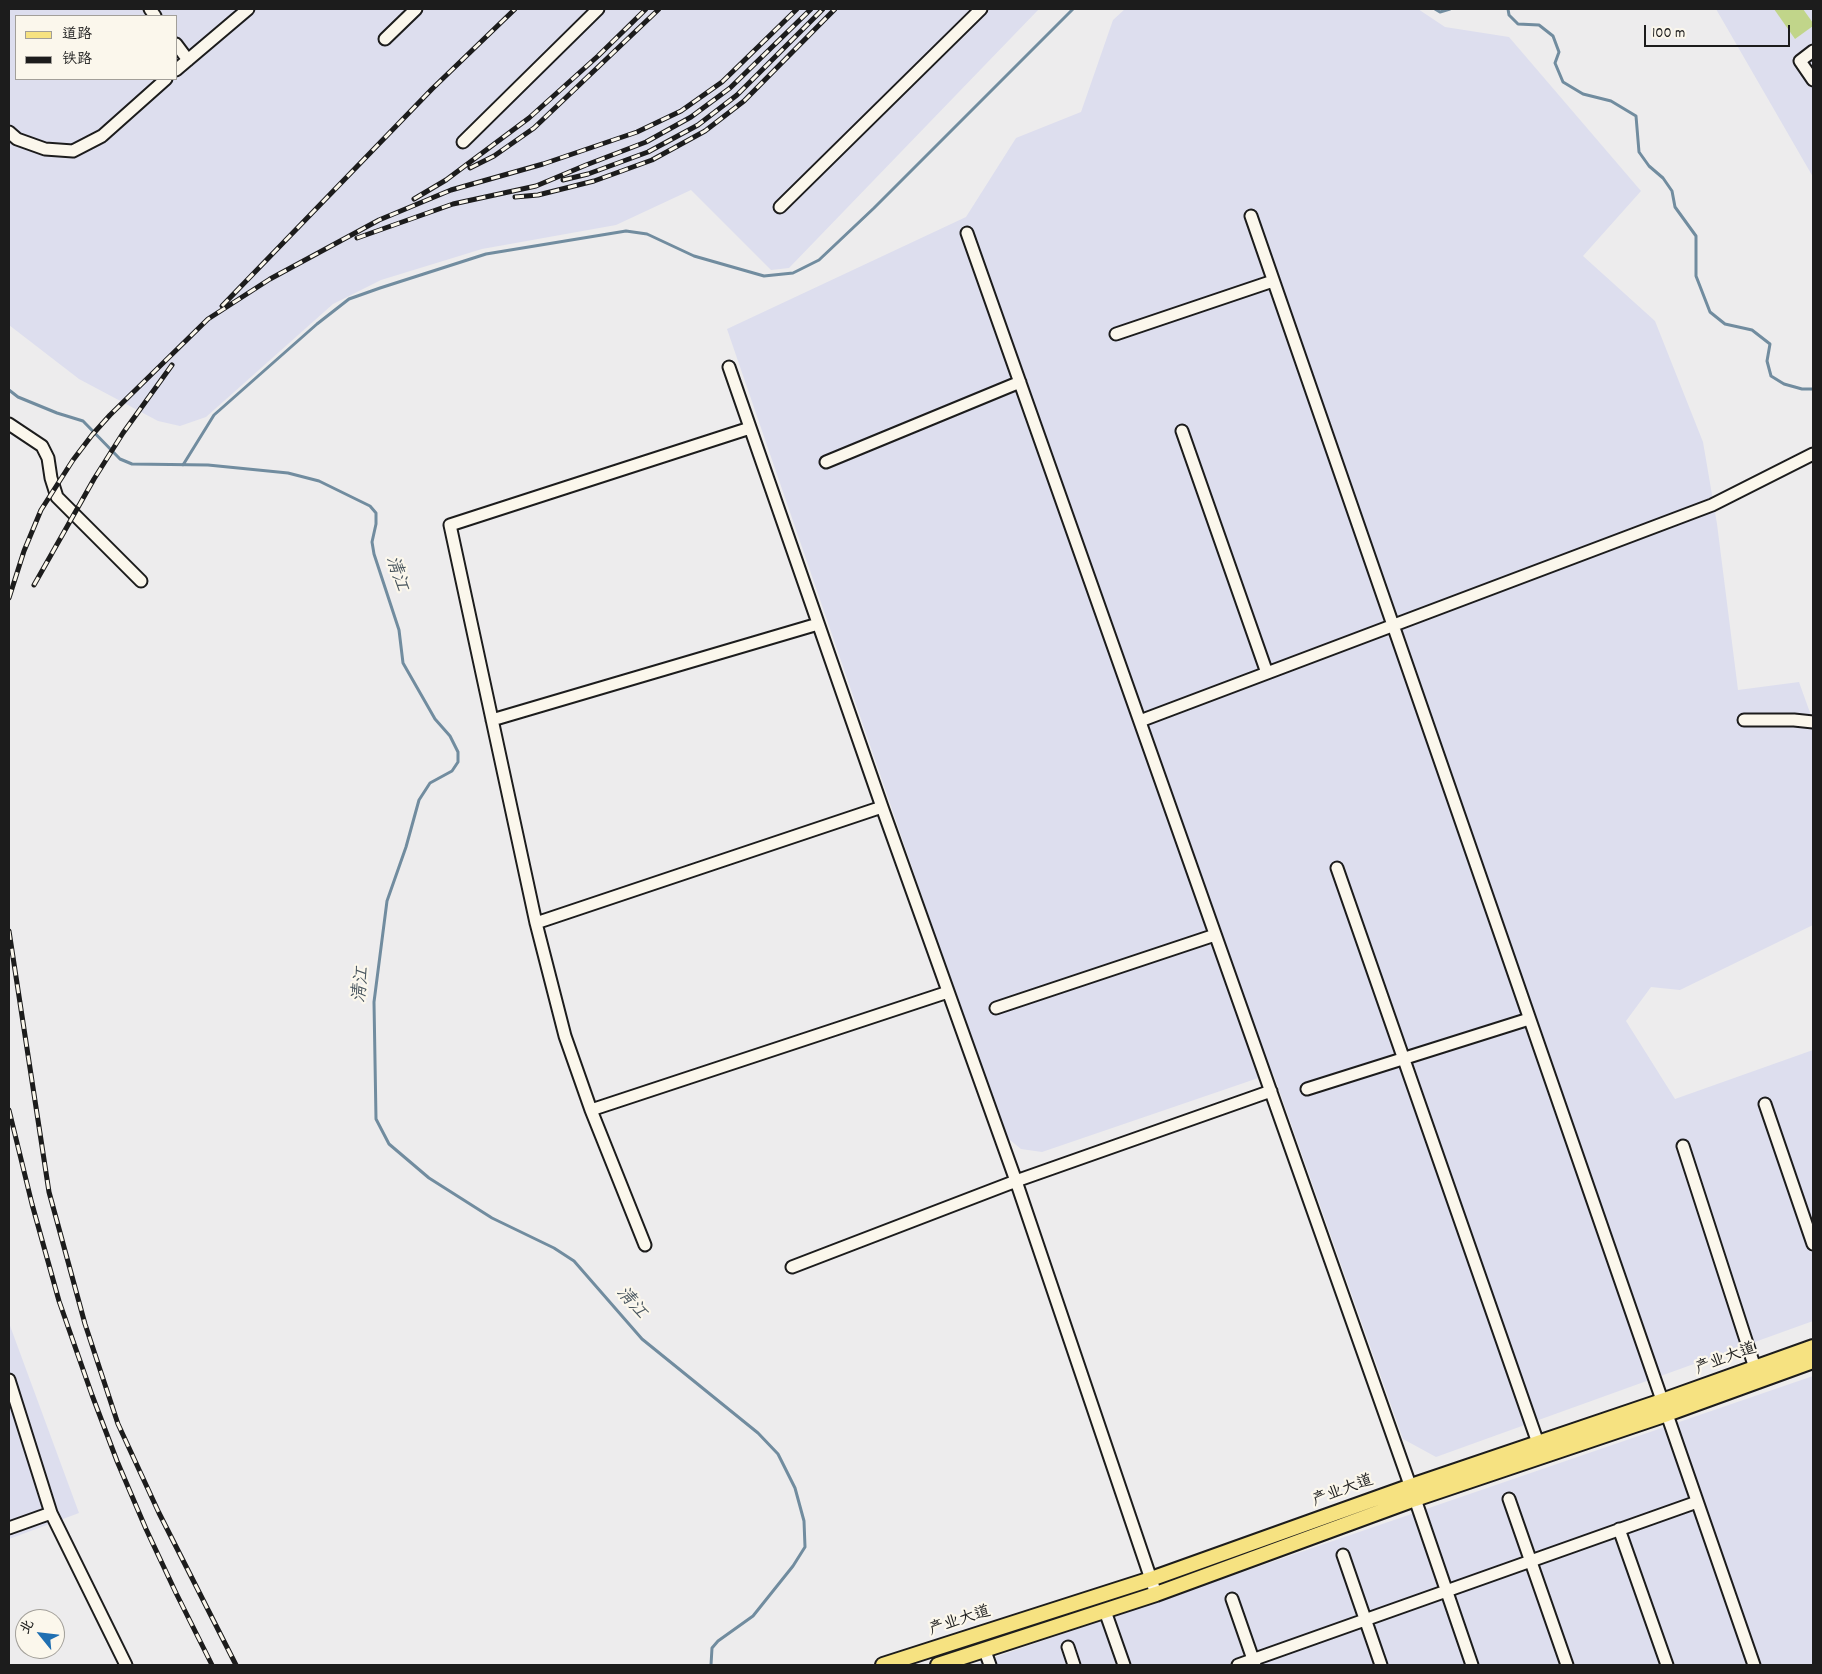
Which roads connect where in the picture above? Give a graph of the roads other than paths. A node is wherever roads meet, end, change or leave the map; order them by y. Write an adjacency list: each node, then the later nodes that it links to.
1 (248, 9): 8 (street)
2 (416, 9): 5 (street)
3 (598, 9): 13 (street)
4 (981, 9): 14 (street)
5 (385, 39)
6 (178, 47): 8 (street)
7 (1813, 51): 11 (street)
8 (188, 60): 9 (street)
9 (178, 68)
10 (165, 80): 12 (street)
11 (1813, 80)
12 (9, 132)
13 (463, 142)
14 (780, 207)
15 (1251, 216): 17 (street)
16 (967, 234): 20 (street)
17 (1273, 281): 18 (street); 28 (street)
18 (1116, 334)
19 (729, 367): 22 (street)
20 (1020, 382): 25 (street); 32 (street)
21 (9, 424): 26 (street)
22 (750, 428): 27 (street); 30 (street)
23 (1182, 431): 29 (street)
24 (1813, 454): 28 (street)
25 (826, 462)
26 (141, 581)
27 (818, 624): 30 (street); 34 (street)
28 (1393, 625): 29 (street); 40 (street)
29 (1267, 673): 32 (street)
30 (492, 720): 36 (street)
31 (1744, 720): 33 (street)
32 (1140, 721): 37 (street)
33 (1813, 722)
34 (882, 808): 36 (street); 38 (street)
35 (1337, 868): 41 (street)
36 (536, 923): 45 (street)
37 (1216, 935): 39 (street); 43 (street)
38 (948, 992): 45 (street); 47 (street)
39 (996, 1008)
40 (1529, 1019): 41 (street); 55 (street)
41 (1404, 1058): 42 (street); 56 (street)
42 (1306, 1088)
43 (1271, 1091): 47 (street); 57 (street)
44 (1765, 1104): 48 (street)
45 (590, 1110): 49 (street)
46 (1683, 1146): 53 (street)
47 (1016, 1181): 50 (street); 65 (street)
48 (1813, 1244)
49 (645, 1245)
50 (792, 1266)
51 (1813, 1346): 53 (main road, 产业大道)
52 (1813, 1361): 55 (main road, 产业大道)
53 (1754, 1368): 55 (main road, 产业大道)
54 (9, 1380): 60 (street)
55 (1664, 1408): 56 (main road, 产业大道); 57 (main road, 产业大道); 59 (street)
56 (1538, 1443): 57 (main road, 产业大道)
57 (1413, 1492): 65 (main road, 产业大道); 66 (street); 67 (main road, 产业大道)
58 (1509, 1499): 64 (street)
59 (1697, 1502): 62 (street); 85 (street)
60 (51, 1513): 61 (street); 74 (street)
61 (9, 1528)
62 (1619, 1530): 64 (street); 84 (street)
63 (1343, 1555): 70 (street)
64 (1530, 1561): 66 (street); 83 (street)
65 (1151, 1579): 67 (street); 75 (main road, 产业大道)
66 (1447, 1591): 70 (street); 82 (street)
67 (1156, 1594): 69 (main road, 产业大道)
68 (1232, 1598): 73 (street)
69 (1105, 1611): 72 (main road, 产业大道); 79 (street)
70 (1365, 1620): 73 (street); 81 (street)
71 (1068, 1647): 78 (street)
72 (985, 1650): 76 (main road, 产业大道); 77 (street)
73 (1254, 1662): 80 (street)
74 (126, 1665)
75 (883, 1665)
76 (938, 1665)
77 (990, 1665)
78 (1074, 1665)
79 (1124, 1665)
80 (1238, 1665)
81 (1381, 1665)
82 (1472, 1665)
83 (1566, 1665)
84 (1667, 1665)
85 (1754, 1665)

